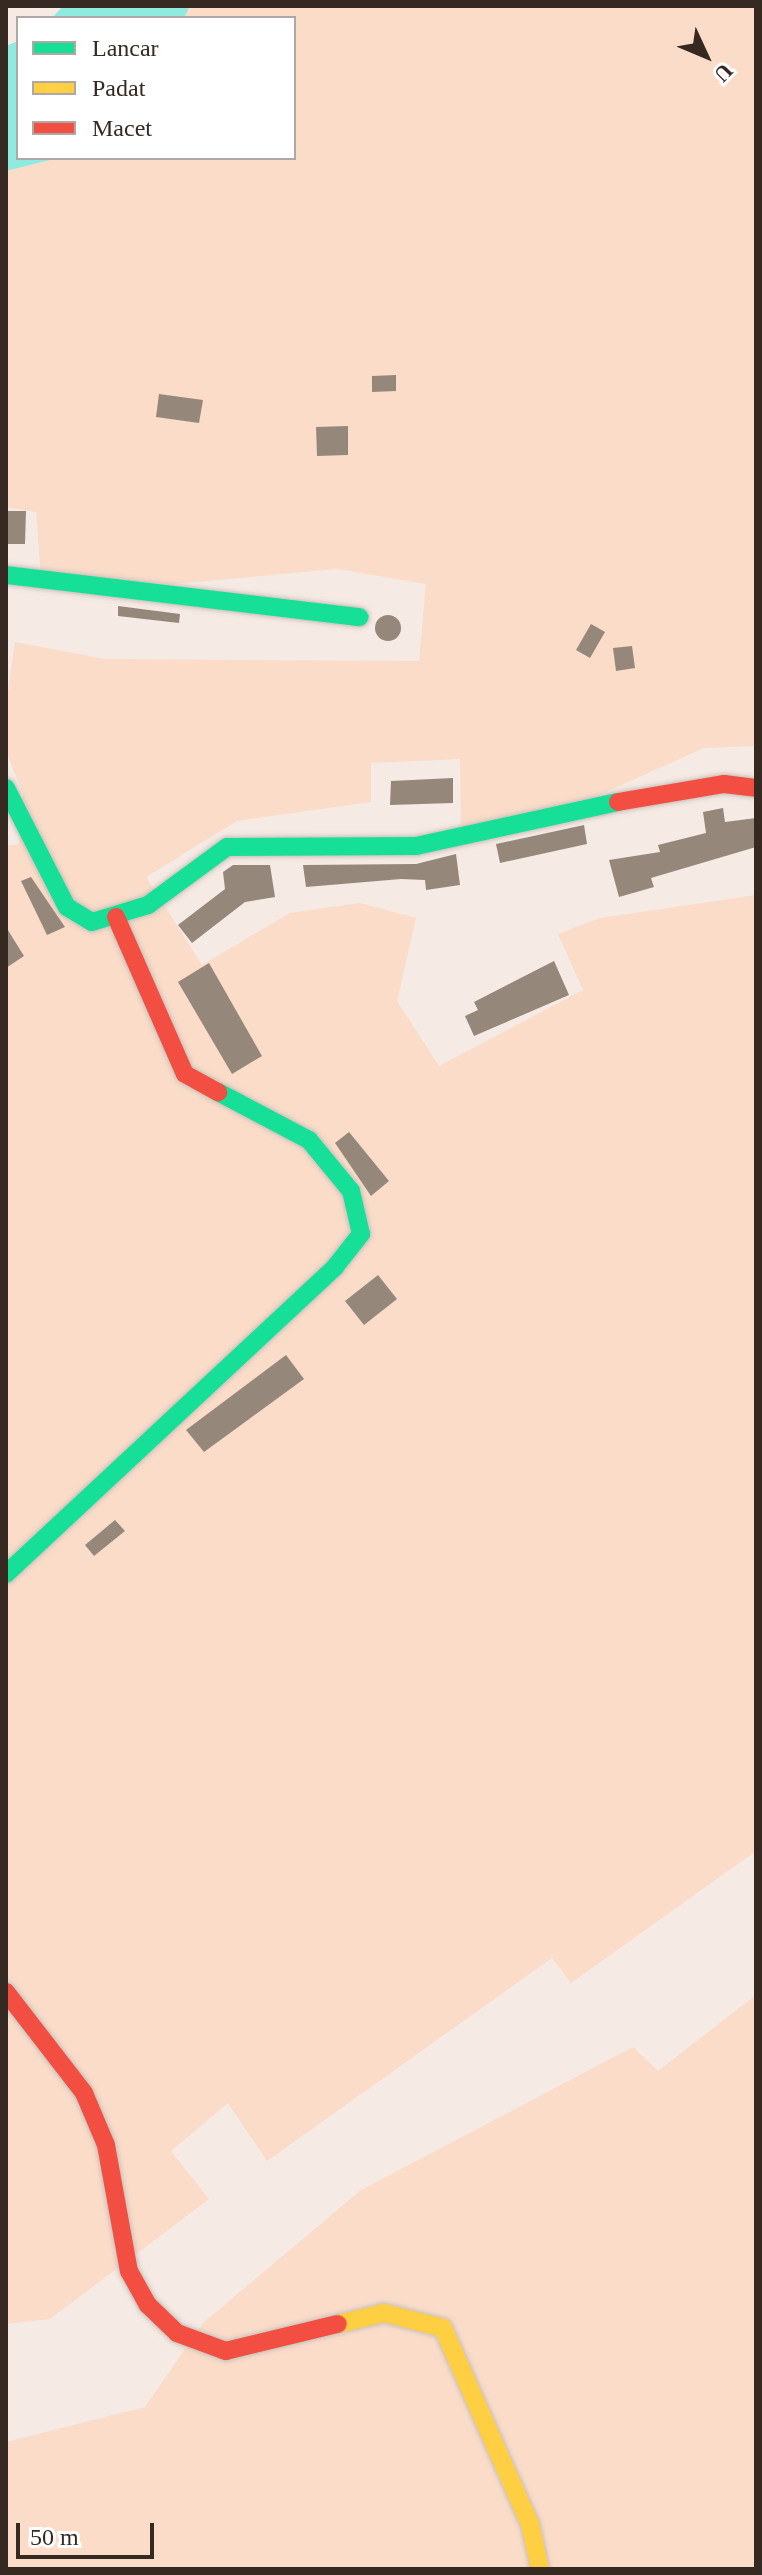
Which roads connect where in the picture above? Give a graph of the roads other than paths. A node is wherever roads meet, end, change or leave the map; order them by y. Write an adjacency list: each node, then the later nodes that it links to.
1 (6, 575): 2 (street)
2 (360, 617)
3 (6, 788): 5 (street)
4 (756, 788): 5 (street)
5 (116, 917): 6 (street)
6 (6, 1574)
7 (6, 1992): 8 (street)
8 (540, 2569)

